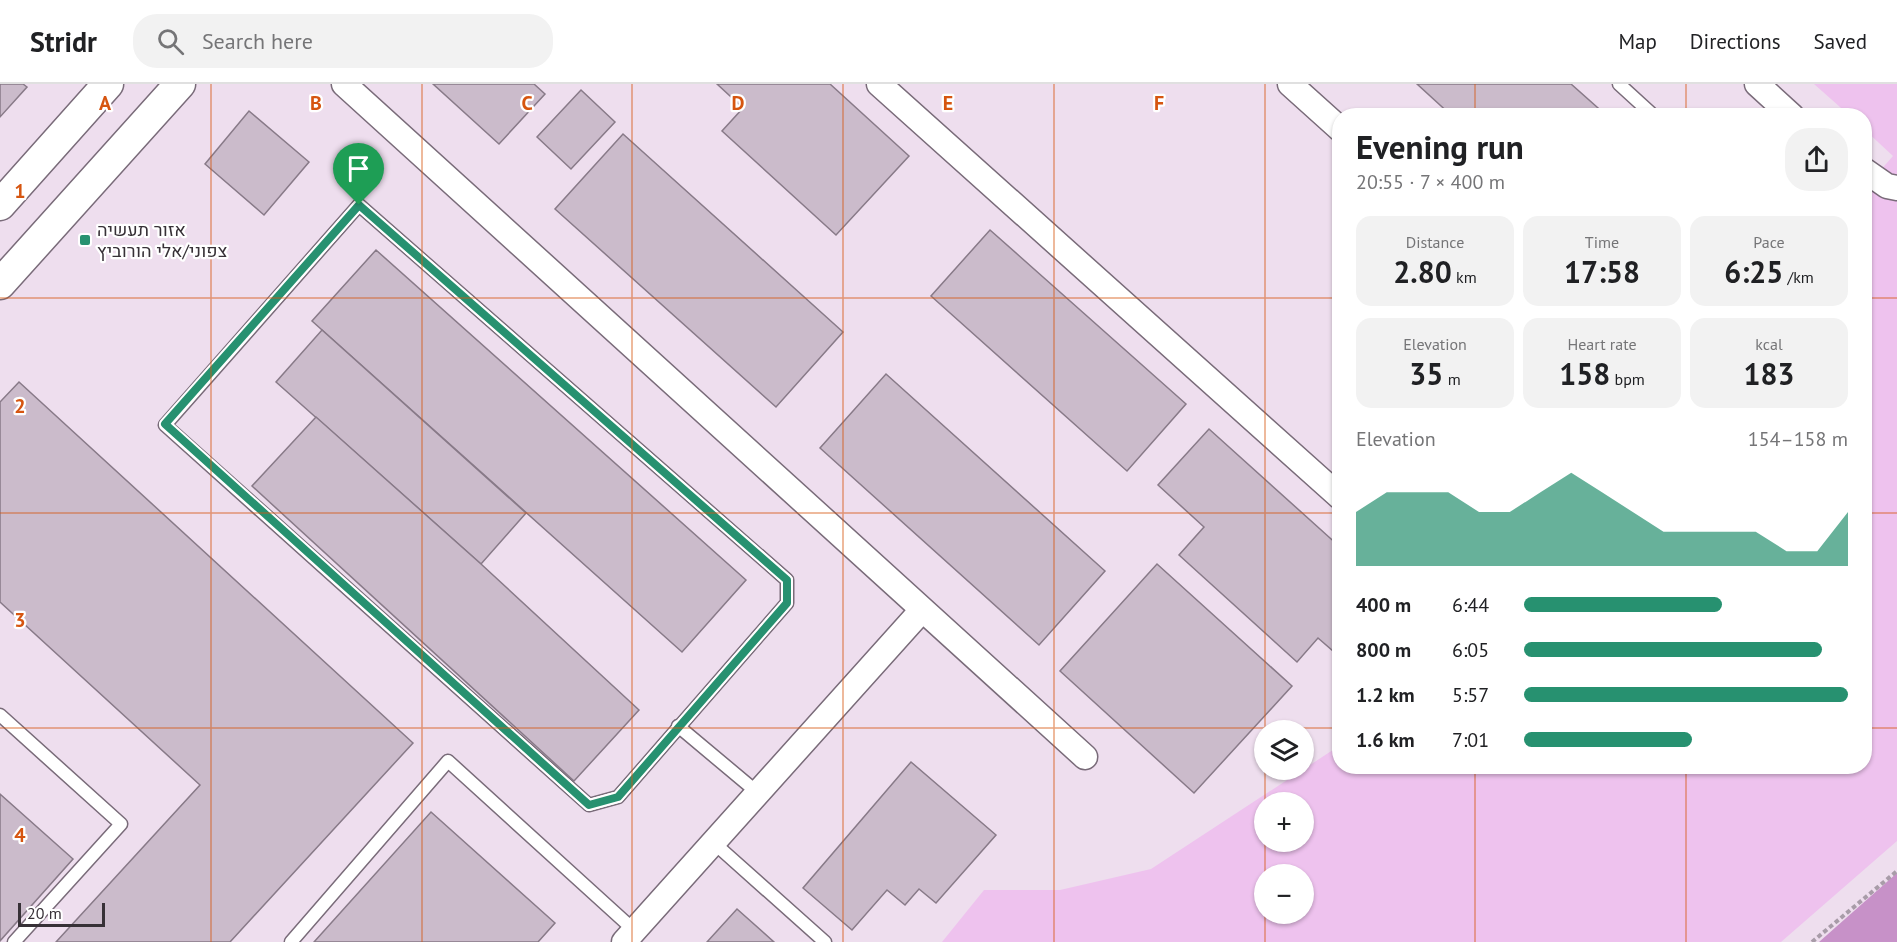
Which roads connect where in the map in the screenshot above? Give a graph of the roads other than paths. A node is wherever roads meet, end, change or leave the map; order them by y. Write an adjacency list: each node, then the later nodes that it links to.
1 (108, 84): 13 (street)
2 (180, 84): 14 (street)
3 (344, 84): 16 (street)
4 (879, 84): 15 (street)
5 (1290, 84): 10 (street)
6 (1619, 84): 8 (lane)
7 (1757, 84): 9 (street)
8 (1645, 108)
9 (1783, 108)
10 (1332, 122)
11 (1872, 176): 12 (street)
12 (1897, 189)
13 (0, 205)
14 (0, 284)
15 (1332, 490)
16 (922, 610): 19 (street); 20 (street)
17 (0, 715): 23 (lane)
18 (678, 726): 18 (lane); 20 (lane)
19 (1085, 757)
20 (758, 793): 21 (street)
21 (714, 843): 22 (street); 25 (lane)
22 (630, 936): 24 (lane)
23 (14, 942)
24 (291, 942)
25 (825, 942)

